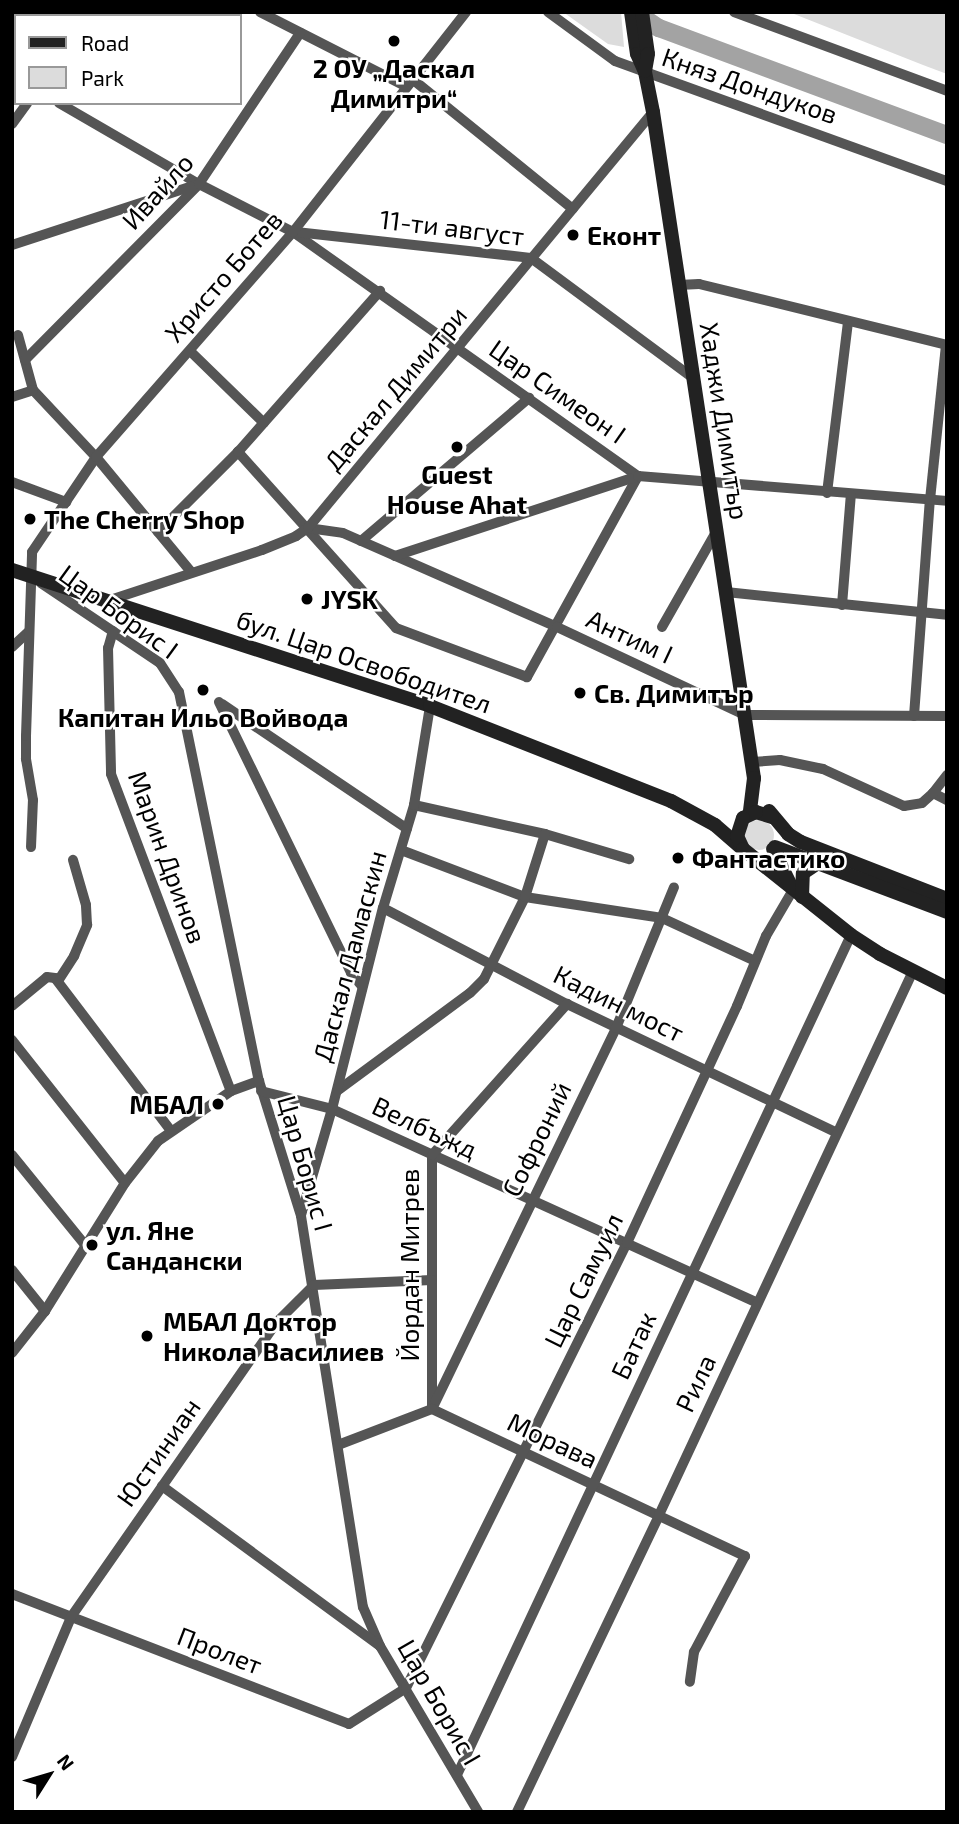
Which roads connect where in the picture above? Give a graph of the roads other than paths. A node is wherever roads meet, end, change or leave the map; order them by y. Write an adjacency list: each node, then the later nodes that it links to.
1 (260, 12): 7 (street)
2 (466, 12): 10 (street, Христо Ботев)
3 (548, 12): 9 (street, Княз Дондуков)
4 (631, 12): 8 (main road, Хаджи Димитър)
5 (642, 12): 8 (main road, Хаджи Димитър)
6 (734, 12): 11 (street)
7 (300, 33): 10 (street); 17 (street, Ивайло)
8 (643, 54): 9 (main road, Хаджи Димитър)
9 (645, 72): 14 (main road, Хаджи Димитър); 16 (street, Княз Дондуков)
10 (408, 83): 18 (street); 19 (street, Христо Ботев)
11 (947, 91)
12 (26, 105): 15 (street)
13 (62, 105): 17 (street, Цар Симеон I)
14 (653, 112): 18 (street, Даскал Димитри); 22 (main road, Хаджи Димитър)
15 (12, 124)
16 (947, 181)
17 (199, 184): 19 (street, Цар Симеон I); 20 (street); 26 (street, Ивайло)
18 (573, 209): 21 (street, Даскал Димитри)
19 (293, 232): 21 (street, 11-ти август); 23 (street, Цар Симеон I); 29 (street, Христо Ботев)
20 (12, 245)
21 (531, 258): 28 (street, Даскал Димитри); 31 (street, 11-ти август)
22 (679, 285): 24 (street); 31 (main road, Хаджи Димитър)
23 (380, 291): 28 (street, Цар Симеон I); 35 (street)
24 (848, 321): 27 (street); 41 (street)
25 (15, 335): 26 (street); 30 (street)
26 (42, 341): 30 (street, Ивайло)
27 (947, 345): 43 (street)
28 (458, 348): 34 (street, Цар Симеон I); 46 (street, Даскал Димитри)
29 (190, 351): 35 (street); 37 (street, Христо Ботев)
30 (25, 360): 32 (street)
31 (694, 378): 40 (main road, Хаджи Димитър)
32 (33, 390): 33 (street); 37 (street)
33 (12, 397)
34 (529, 398): 38 (street, Цар Симеон I); 49 (street)
35 (264, 423): 36 (street)
36 (238, 452): 46 (street); 48 (street)
37 (96, 457): 45 (street, Христо Ботев); 48 (street)
38 (638, 476): 40 (street); 50 (street); 59 (street)
39 (12, 482): 45 (street)
40 (710, 483): 41 (street); 47 (main road, Хаджи Димитър)
41 (827, 493): 42 (street)
42 (851, 494): 43 (street); 56 (street)
43 (930, 500): 44 (street); 57 (street)
44 (947, 501)
45 (66, 502): 53 (street, Христо Ботев)
46 (308, 528): 49 (street, Антим I); 52 (street, Даскал Димитри); 59 (street)
47 (717, 530): 54 (main road, Хаджи Димитър); 60 (street)
48 (158, 532): 52 (street)
49 (361, 541): 50 (street, Антим I)
50 (395, 556): 59 (street, Антим I)
51 (12, 570): 53 (main road, бул. Цар Освободител)
52 (191, 572): 55 (street, Даскал Димитри)
53 (30, 575): 55 (main road, бул. Цар Освободител); 61 (street, Христо Ботев); 62 (street, Цар Борис I)
54 (726, 592): 56 (street); 65 (main road, Хаджи Димитър)
55 (107, 601): 64 (main road, бул. Цар Освободител)
56 (842, 605): 57 (street)
57 (921, 613): 58 (street); 66 (street)
58 (947, 615)
59 (557, 627): 65 (street, Антим I)
60 (662, 627)
61 (29, 631): 63 (street); 79 (street, Христо Ботев)
62 (113, 631): 105 (street, Цар Борис I); 106 (street, Марин Дринов)
63 (12, 647)
64 (430, 706): 73 (street, Даскал Дамаскин); 74 (main road, бул. Цар Освободител)
65 (745, 715): 66 (street, Антим I); 68 (main road, Хаджи Димитър)
66 (914, 716): 67 (street, Антим I)
67 (947, 716)
68 (752, 762): 70 (main road, Хаджи Димитър); 71 (street)
69 (947, 775): 71 (street)
70 (754, 778): 75 (main road); 76 (main road)
71 (933, 793): 72 (street)
72 (947, 800)
73 (414, 805): 77 (street, Даскал Дамаскин); 78 (street)
74 (695, 812): 75 (main road); 82 (main road)
75 (746, 816): 76 (main road); 82 (main road)
76 (775, 820): 80 (main road); 89 (main road)
77 (407, 829): 81 (street, Даскал Дамаскин); 98 (street)
78 (545, 834): 83 (street); 88 (street)
79 (32, 847)
80 (774, 848): 82 (main road); 85 (main road); 87 (main road)
81 (401, 850): 88 (street); 90 (street, Даскал Дамаскин)
82 (746, 851): 87 (main road)
83 (629, 859)
84 (73, 860): 97 (street)
85 (818, 863): 87 (main road); 91 (main road)
86 (674, 887): 92 (street, Софроний)
87 (798, 893): 93 (main road); 94 (street, Цар Самуил)
88 (525, 897): 92 (street); 95 (street)
89 (947, 899)
90 (383, 908): 95 (street, Кадин мост); 98 (street, Даскал Дамаскин)
91 (947, 912)
92 (662, 918): 94 (street); 102 (street, Софроний)
93 (851, 935): 96 (main road); 108 (street, Батак)
94 (755, 961): 104 (street, Цар Самуил)
95 (492, 964): 100 (street, Кадин мост); 107 (street)
96 (912, 971): 99 (main road); 111 (street, Рила)
97 (54, 978): 101 (street); 110 (street)
98 (362, 986): 107 (street, Даскал Дамаскин)
99 (947, 988)
100 (567, 1004): 102 (street, Кадин мост); 113 (street, Йордан Митрев)
101 (12, 1006)
102 (616, 1028): 104 (street, Кадин мост); 115 (street, Софроний)
103 (12, 1040): 114 (street)
104 (707, 1071): 108 (street, Кадин мост); 117 (street, Цар Самуил)
105 (260, 1086): 106 (street); 109 (street, Велбъжд); 116 (street, Цар Борис I)
106 (231, 1091): 110 (street)
107 (337, 1091): 109 (street, Даскал Дамаскин)
108 (774, 1103): 111 (street, Кадин мост); 120 (street, Батак)
109 (332, 1109): 113 (street, Велбъжд); 116 (street, Даскал Дамаскин)
110 (171, 1131): 114 (street)
111 (837, 1133): 123 (street, Рила)
112 (12, 1155): 118 (street)
113 (432, 1155): 115 (street, Велбъжд); 121 (street, Йордан Митрев)
114 (125, 1183): 118 (street)
115 (531, 1200): 117 (street, Велбъжд); 126 (street, Софроний)
116 (301, 1216): 122 (street, Цар Борис I)
117 (626, 1243): 120 (street, Велбъжд); 128 (street, Цар Самуил)
118 (86, 1246): 124 (street)
119 (12, 1270): 124 (street)
120 (692, 1274): 123 (street, Велбъжд); 129 (street, Батак)
121 (432, 1280): 122 (street); 126 (street, Йордан Митрев)
122 (314, 1285): 127 (street, Цар Борис I); 130 (street, Юстиниан)
123 (757, 1303): 131 (street, Рила)
124 (45, 1311): 125 (street)
125 (12, 1353)
126 (432, 1409): 127 (street); 128 (street, Морава)
127 (338, 1445): 134 (street, Цар Борис I)
128 (524, 1452): 129 (street, Морава); 136 (street, Цар Самуил)
129 (594, 1483): 131 (street, Морава); 138 (street, Батак)
130 (162, 1486): 133 (street, Юстиниан); 134 (street)
131 (659, 1516): 135 (street, Морава); 140 (street, Рила)
132 (12, 1594): 133 (street, Пролет)
133 (71, 1617): 136 (street, Пролет); 137 (street, Юстиниан)
134 (380, 1646): 136 (street, Цар Борис I)
135 (690, 1682)
136 (406, 1688): 138 (street, Цар Борис I)
137 (12, 1757)
138 (457, 1775): 139 (street, Цар Борис I)
139 (478, 1812)
140 (517, 1812)

